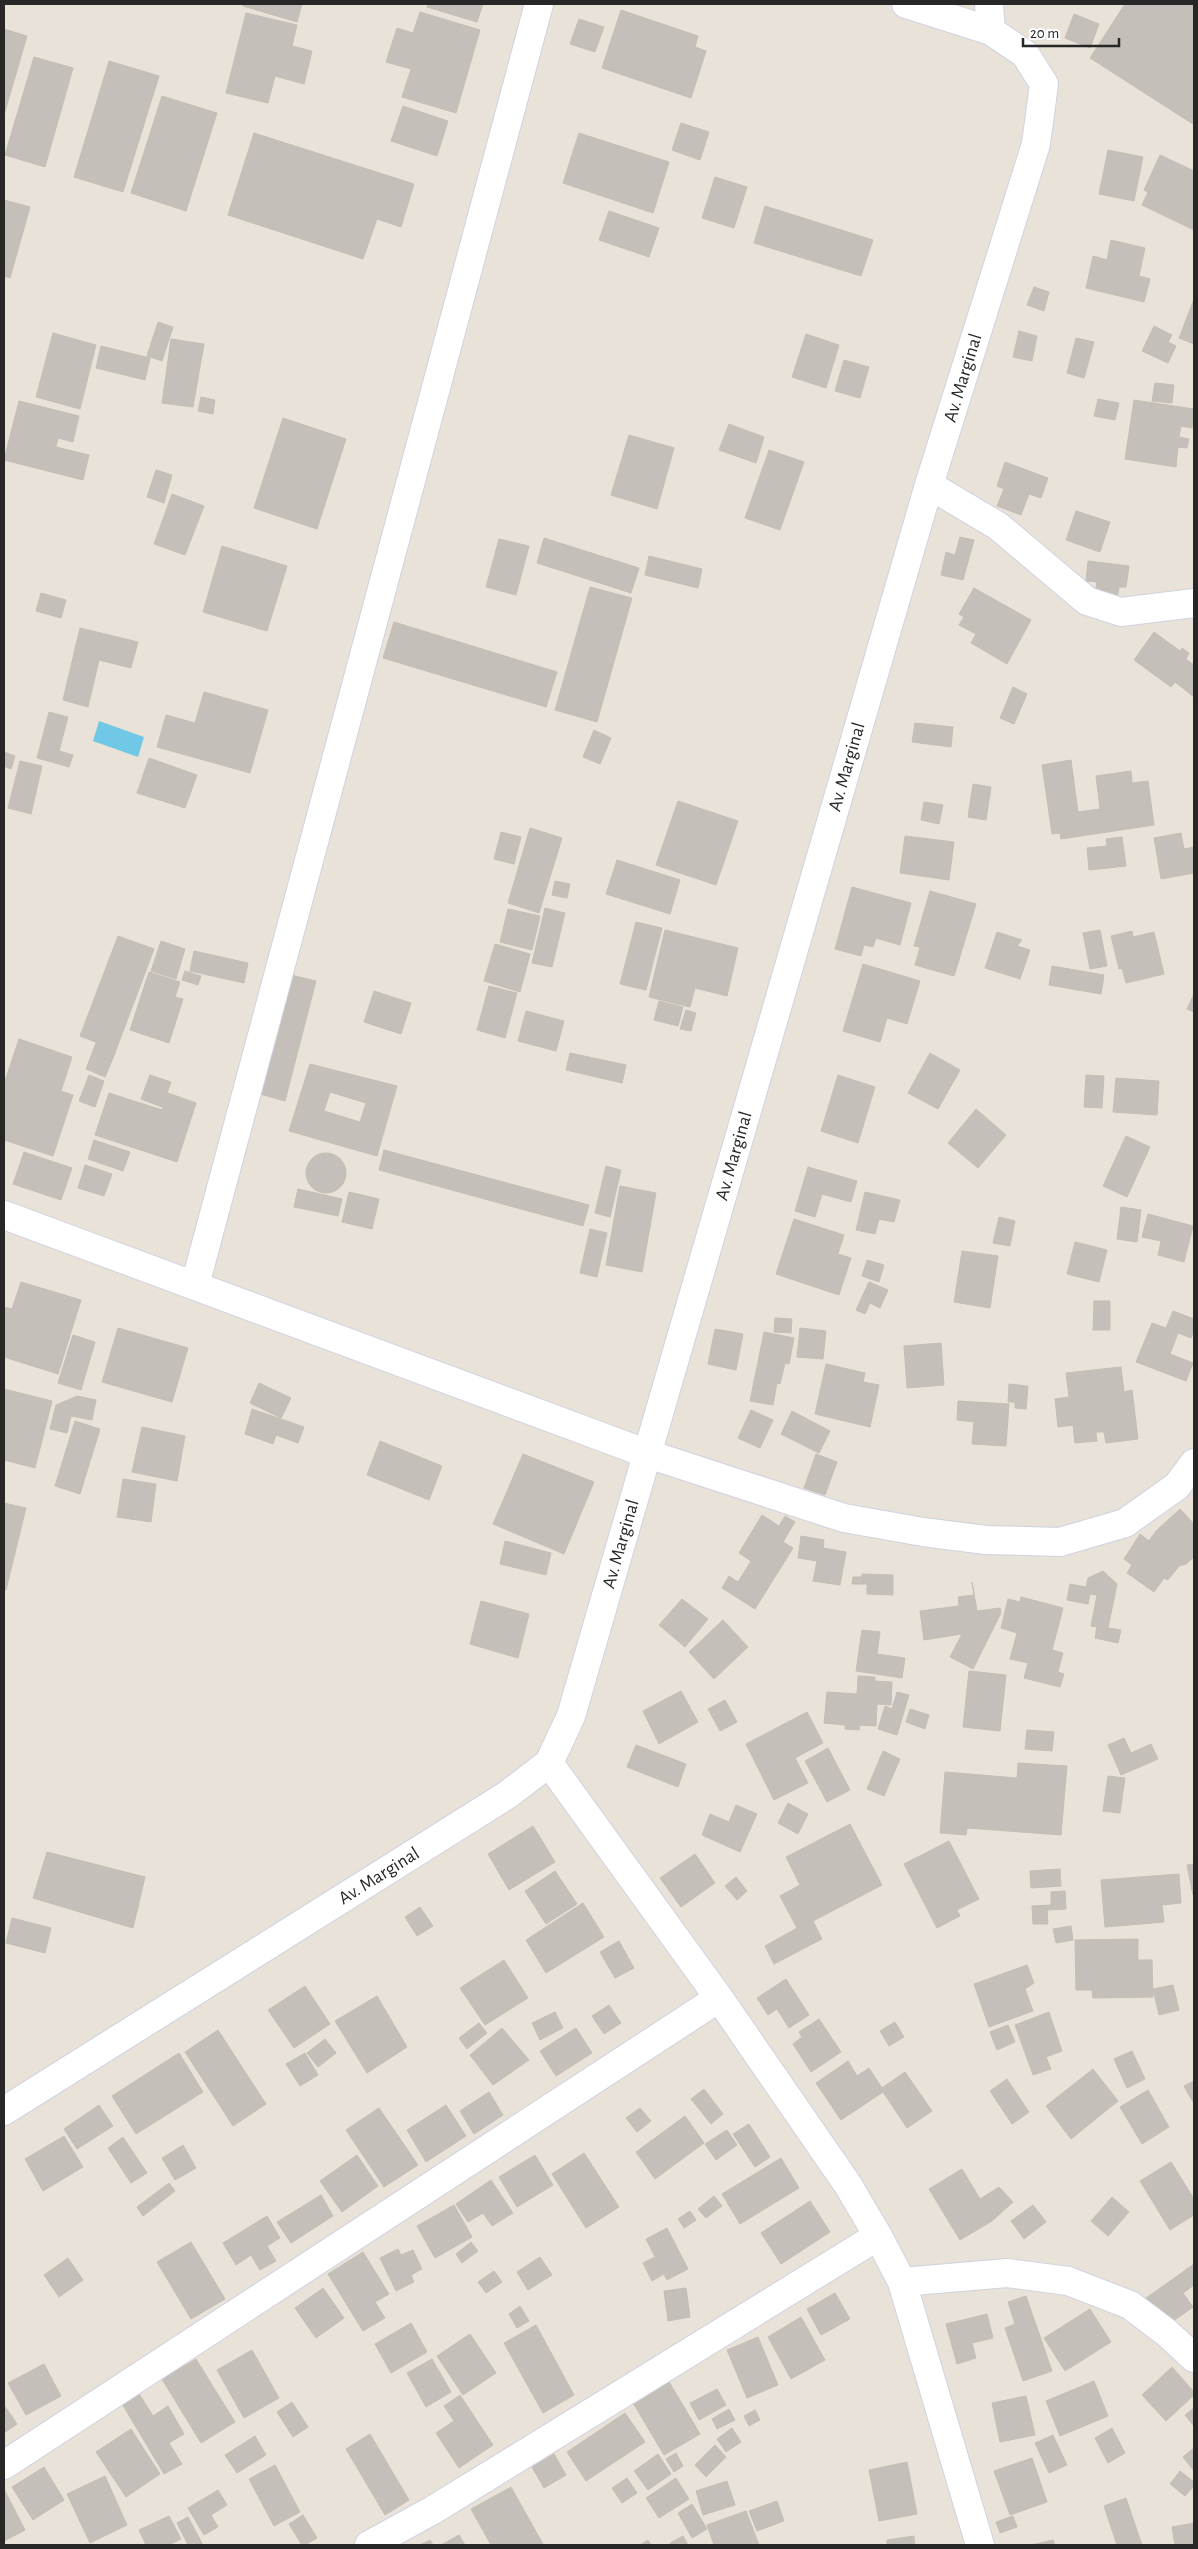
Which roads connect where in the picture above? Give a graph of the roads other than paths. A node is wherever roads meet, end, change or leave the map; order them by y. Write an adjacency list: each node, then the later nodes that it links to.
1 (539, 4): 8 (street)
2 (906, 4): 4 (street, Av. Marginal)
3 (989, 4): 4 (street)
4 (991, 31): 5 (street, Av. Marginal)
5 (929, 485): 6 (street); 9 (street, Av. Marginal)
6 (1194, 603)
7 (4, 1215): 8 (street)
8 (195, 1285): 9 (street)
9 (648, 1454): 10 (street); 11 (street, Av. Marginal)
10 (1194, 1463)
11 (549, 1763): 12 (street); 13 (street, Av. Marginal)
12 (719, 1998): 14 (street); 17 (street)
13 (4, 2111)
14 (878, 2236): 15 (street); 18 (street)
15 (902, 2282): 16 (street); 19 (street)
16 (1194, 2358)
17 (4, 2465)
18 (369, 2545)
19 (980, 2545)

